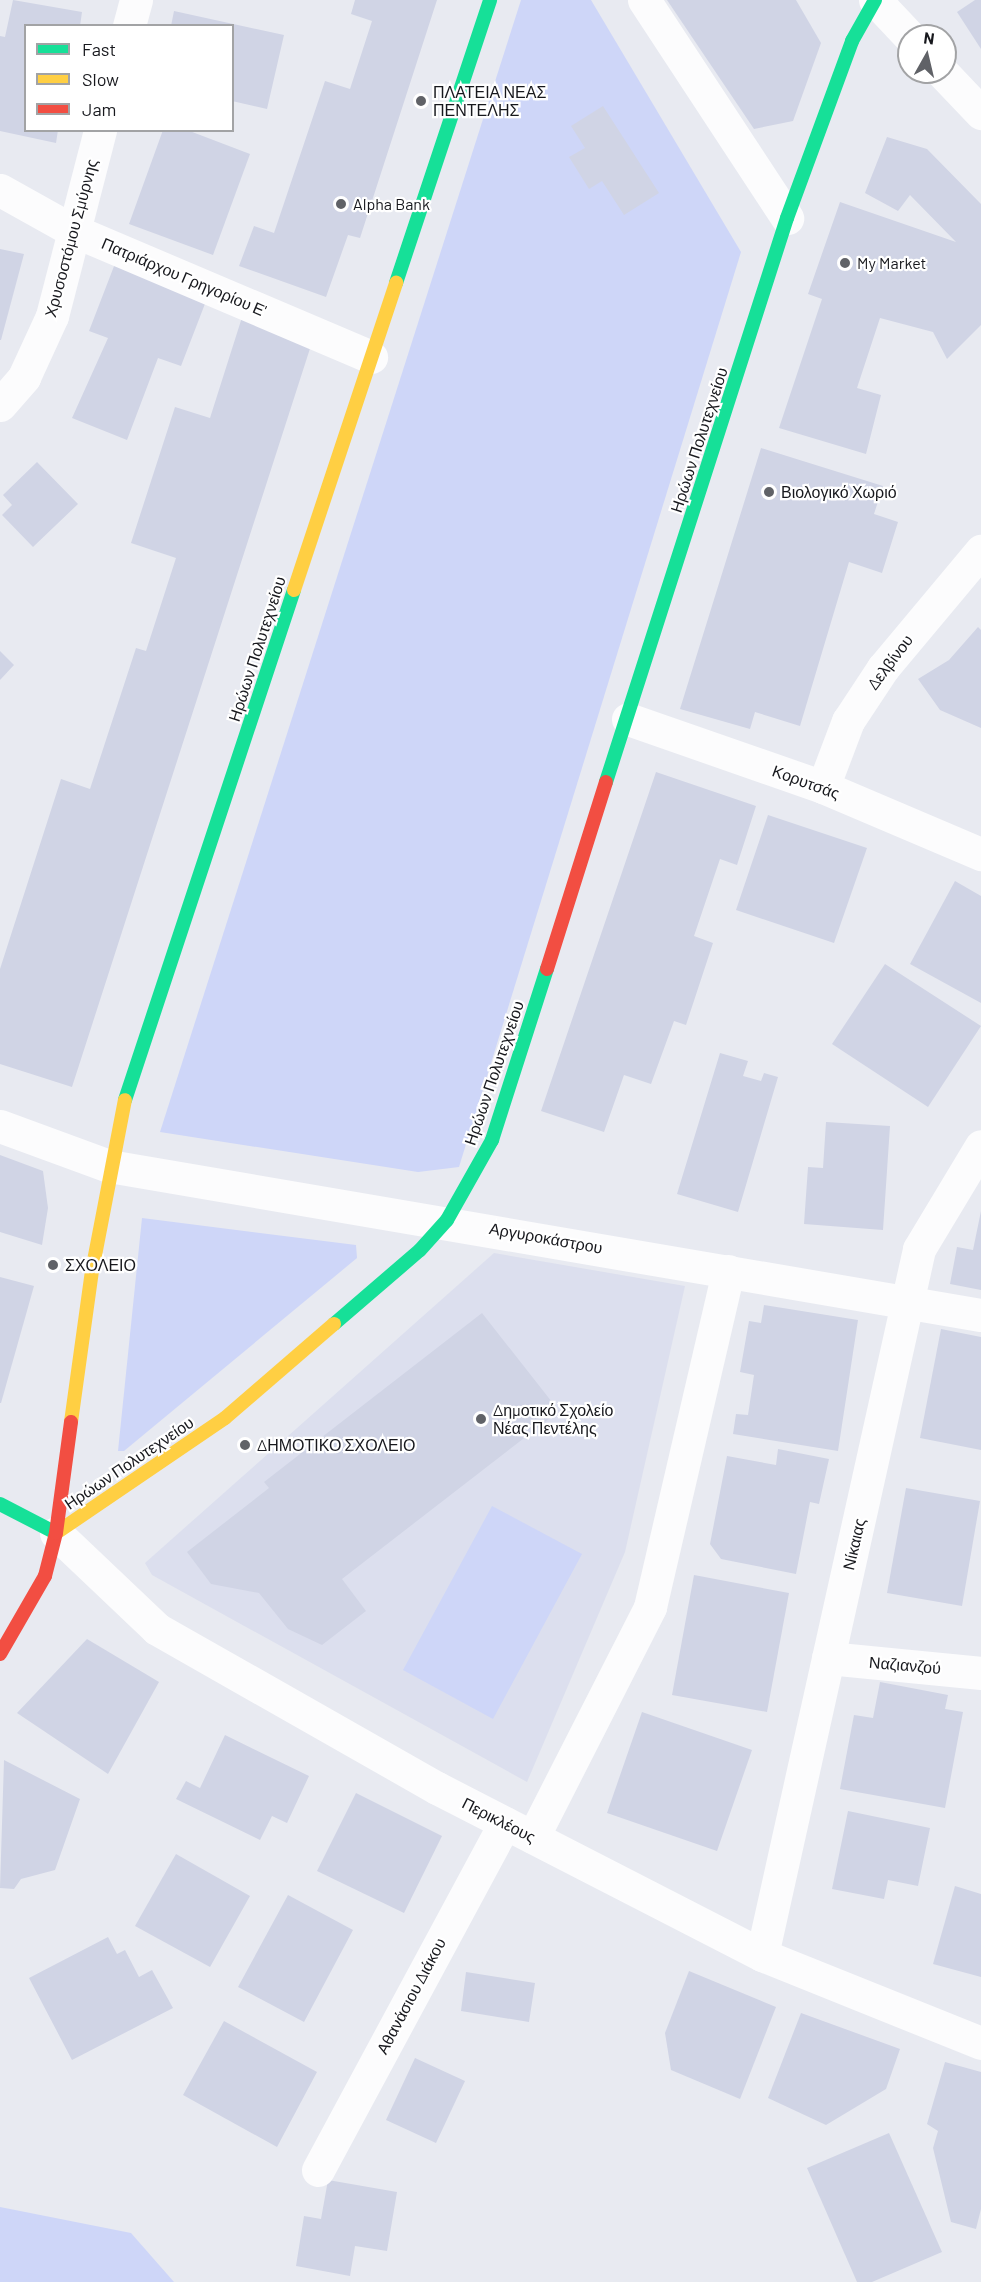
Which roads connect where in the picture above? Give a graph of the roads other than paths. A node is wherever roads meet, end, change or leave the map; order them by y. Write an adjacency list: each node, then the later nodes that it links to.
1 (136, 0): 5 (street)
2 (490, 0): 13 (main road, Ηρώων Πολυτεχνείου)
3 (644, 0): 11 (street)
4 (875, 0): 6 (street); 11 (main road, Ηρώων Πολυτεχνείου)
5 (130, 24)
6 (898, 24)
7 (953, 84): 8 (street)
8 (981, 113)
9 (99, 132): 12 (street, Χρυσοστόμου Σμύρνης)
10 (0, 190): 12 (street, Πατριάρχου Γρηγορίου Ε')
11 (787, 218): 16 (main road, Ηρώων Πολυτεχνείου)
12 (72, 230): 13 (street, Πατριάρχου Γρηγορίου Ε'); 14 (street, Χρυσοστόμου Σμύρνης)
13 (371, 357): 21 (main road, Ηρώων Πολυτεχνείου)
14 (0, 405)
15 (981, 551): 17 (street, Δελβίνου)
16 (628, 719): 17 (street, Κορυτσάς); 22 (main road, Ηρώων Πολυτεχνείου)
17 (823, 788): 18 (street, Κορυτσάς)
18 (981, 854)
19 (0, 1126): 21 (street, Αργυροκάστρου)
20 (981, 1146): 24 (street, Νίκαιας)
21 (109, 1166): 22 (street, Αργυροκάστρου); 27 (main road, Ηρώων Πολυτεχνείου)
22 (447, 1221): 23 (street, Αργυροκάστρου); 27 (main road, Ηρώων Πολυτεχνείου)
23 (728, 1271): 24 (street, Αργυροκάστρου); 31 (street, Αθανάσιου Διάκου)
24 (908, 1301): 25 (street, Αργυροκάστρου); 29 (street, Νίκαιας)
25 (981, 1315)
26 (0, 1504): 27 (main road)
27 (56, 1533): 28 (main road); 31 (street, Περικλέους)
28 (0, 1654)
29 (828, 1658): 30 (street, Ναζιανζού); 32 (street, Νίκαιας)
30 (981, 1673)
31 (519, 1830): 32 (street, Περικλέους); 34 (street, Αθανάσιου Διάκου)
32 (762, 1955): 33 (street, Περικλέους)
33 (981, 2043)
34 (318, 2170)

